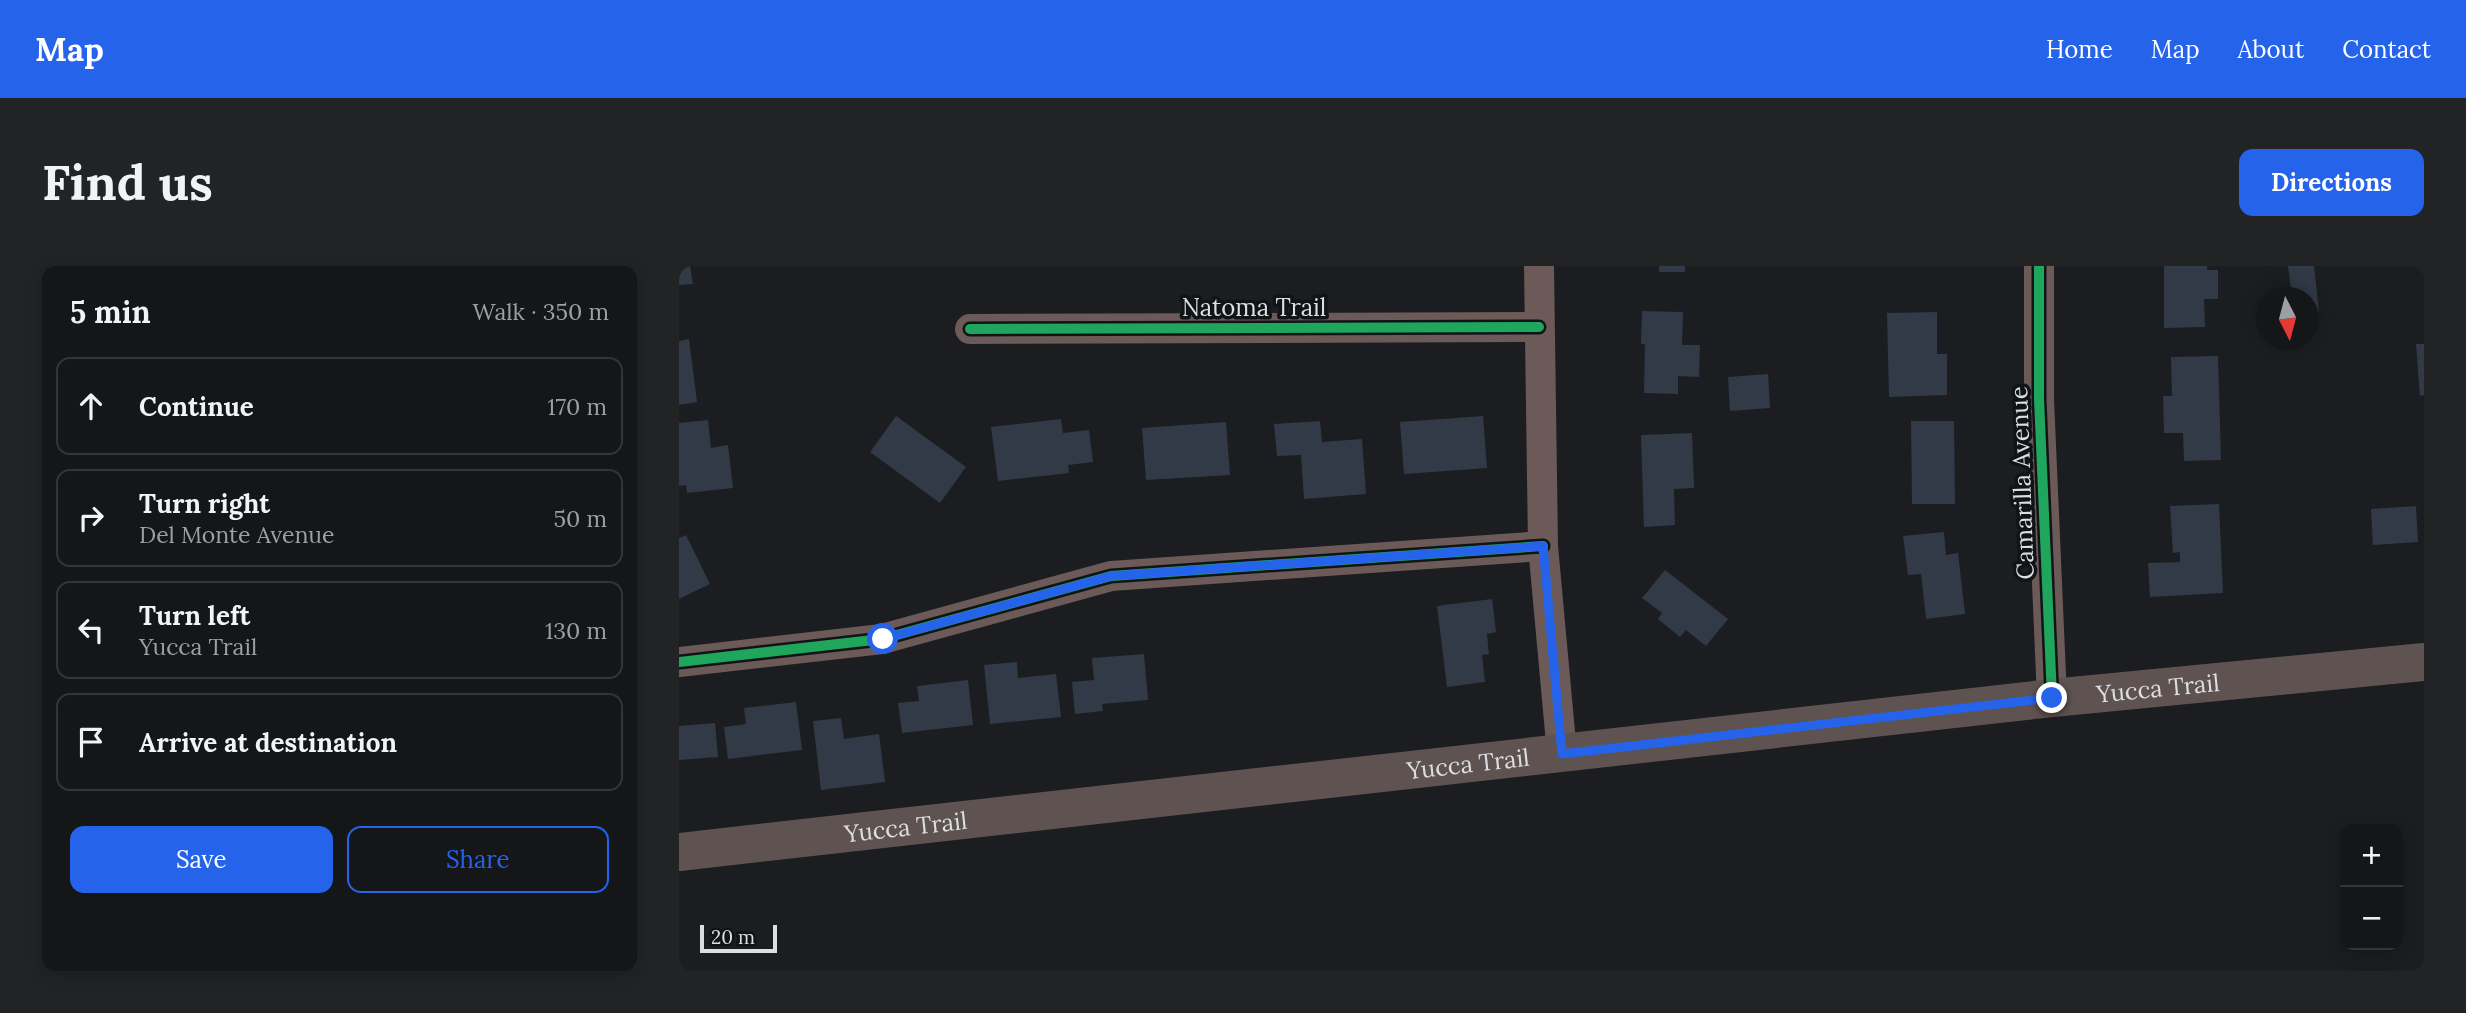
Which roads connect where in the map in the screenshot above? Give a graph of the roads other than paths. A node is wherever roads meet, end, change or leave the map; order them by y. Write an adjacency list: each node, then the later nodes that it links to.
1 (1539, 266): 3 (street)
2 (2039, 266): 8 (street, Camarilla Avenue)
3 (1539, 327): 4 (street, Natoma Trail); 5 (street)
4 (970, 329)
5 (1543, 546): 6 (street); 9 (street)
6 (679, 662)
7 (2424, 662): 8 (main road, Yucca Trail)
8 (2052, 698): 9 (main road, Yucca Trail)
9 (1562, 754): 10 (main road, Yucca Trail)
10 (679, 852)

